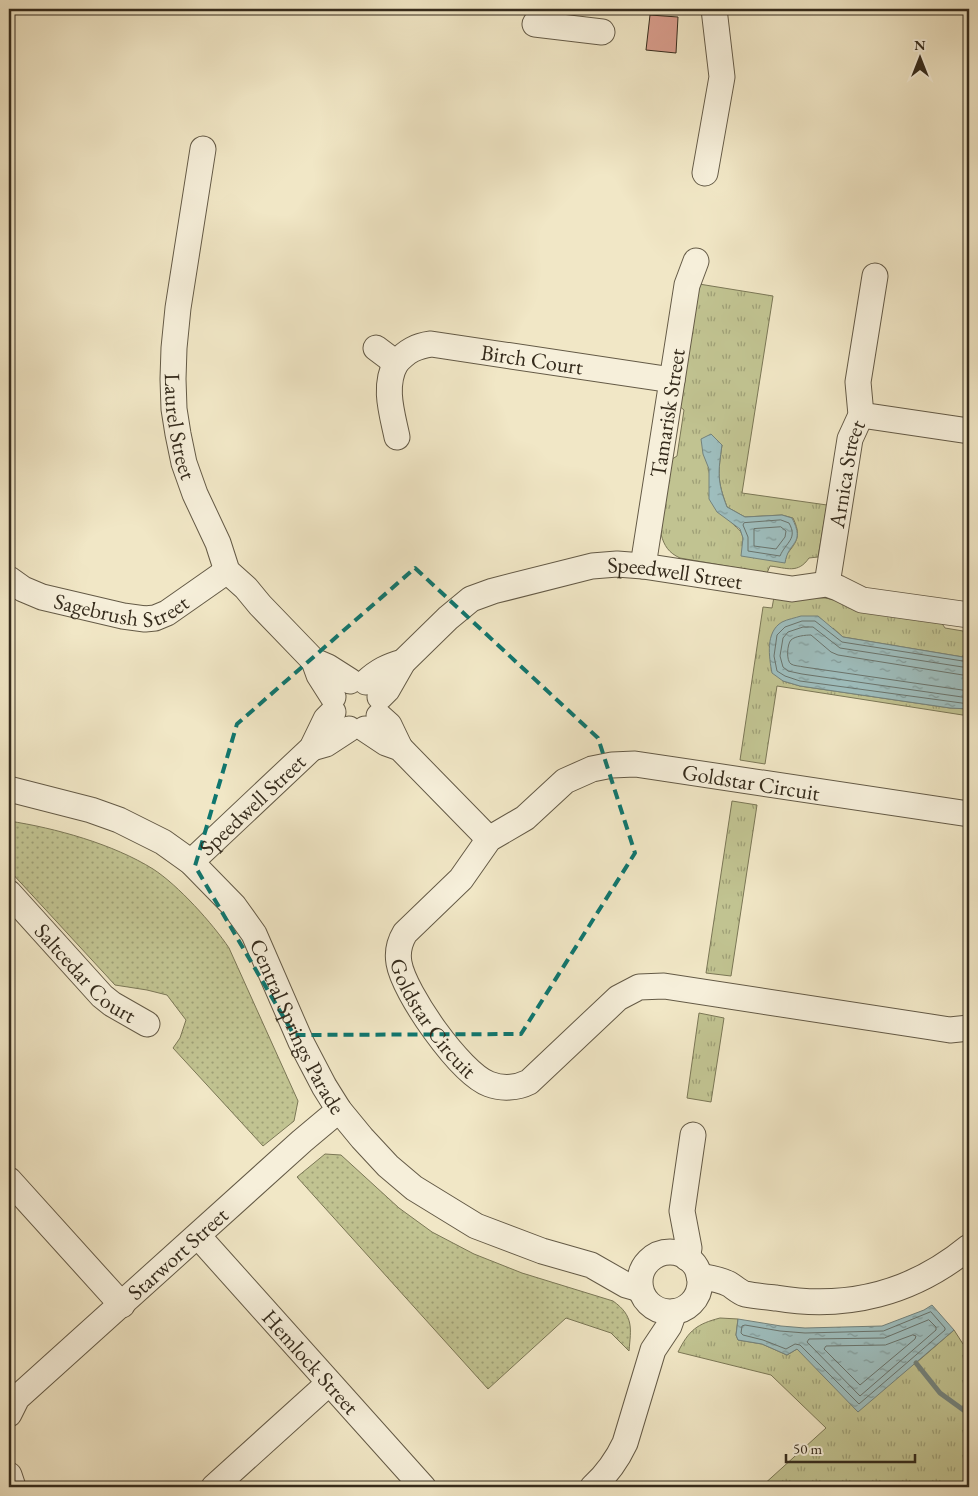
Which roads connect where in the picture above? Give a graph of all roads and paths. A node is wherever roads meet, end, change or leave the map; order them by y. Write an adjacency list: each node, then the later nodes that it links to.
1 (545, 9): 3 (street)
2 (714, 9): 5 (street)
3 (602, 32)
4 (203, 149): 15 (street, Laurel Street)
5 (705, 173)
6 (696, 261): 10 (street, Tamarisk Street)
7 (875, 276): 11 (street, Arnica Street)
8 (376, 348): 9 (street)
9 (396, 363): 10 (street, Birch Court); 13 (street)
10 (672, 380): 14 (street, Tamarisk Street)
11 (861, 415): 12 (street); 17 (street, Arnica Street)
12 (969, 432)
13 (398, 437)
14 (643, 566): 17 (street, Speedwell Street); 19 (street, Speedwell Street)
15 (227, 571): 16 (street, Sagebrush Street); 19 (street)
16 (9, 579)
17 (827, 584): 18 (street)
18 (969, 615)
19 (357, 705): 22 (street); 23 (street, Speedwell Street)
20 (9, 789): 23 (street, Central Springs Parade)
21 (969, 814): 22 (street, Goldstar Circuit)
22 (489, 840): 26 (street, Goldstar Circuit)
23 (191, 862): 27 (street, Central Springs Parade)
24 (9, 893): 25 (street, Saltcedar Court)
25 (147, 1024)
26 (969, 1028)
27 (339, 1110): 30 (street, Starwort Street); 32 (street, Central Springs Parade)
28 (693, 1135): 32 (street)
29 (9, 1180): 33 (street)
30 (198, 1236): 33 (street, Starwort Street); 34 (street, Hemlock Street)
31 (969, 1247): 32 (street, Central Springs Parade)
32 (670, 1282): 41 (street)
33 (122, 1305): 35 (street, Starwort Street)
34 (329, 1383): 39 (street); 40 (street, Hemlock Street)
35 (12, 1404)
36 (9, 1475): 38 (street)
37 (9, 1485): 38 (street)
38 (13, 1487)
39 (214, 1487)
40 (423, 1487)
41 (593, 1487)

